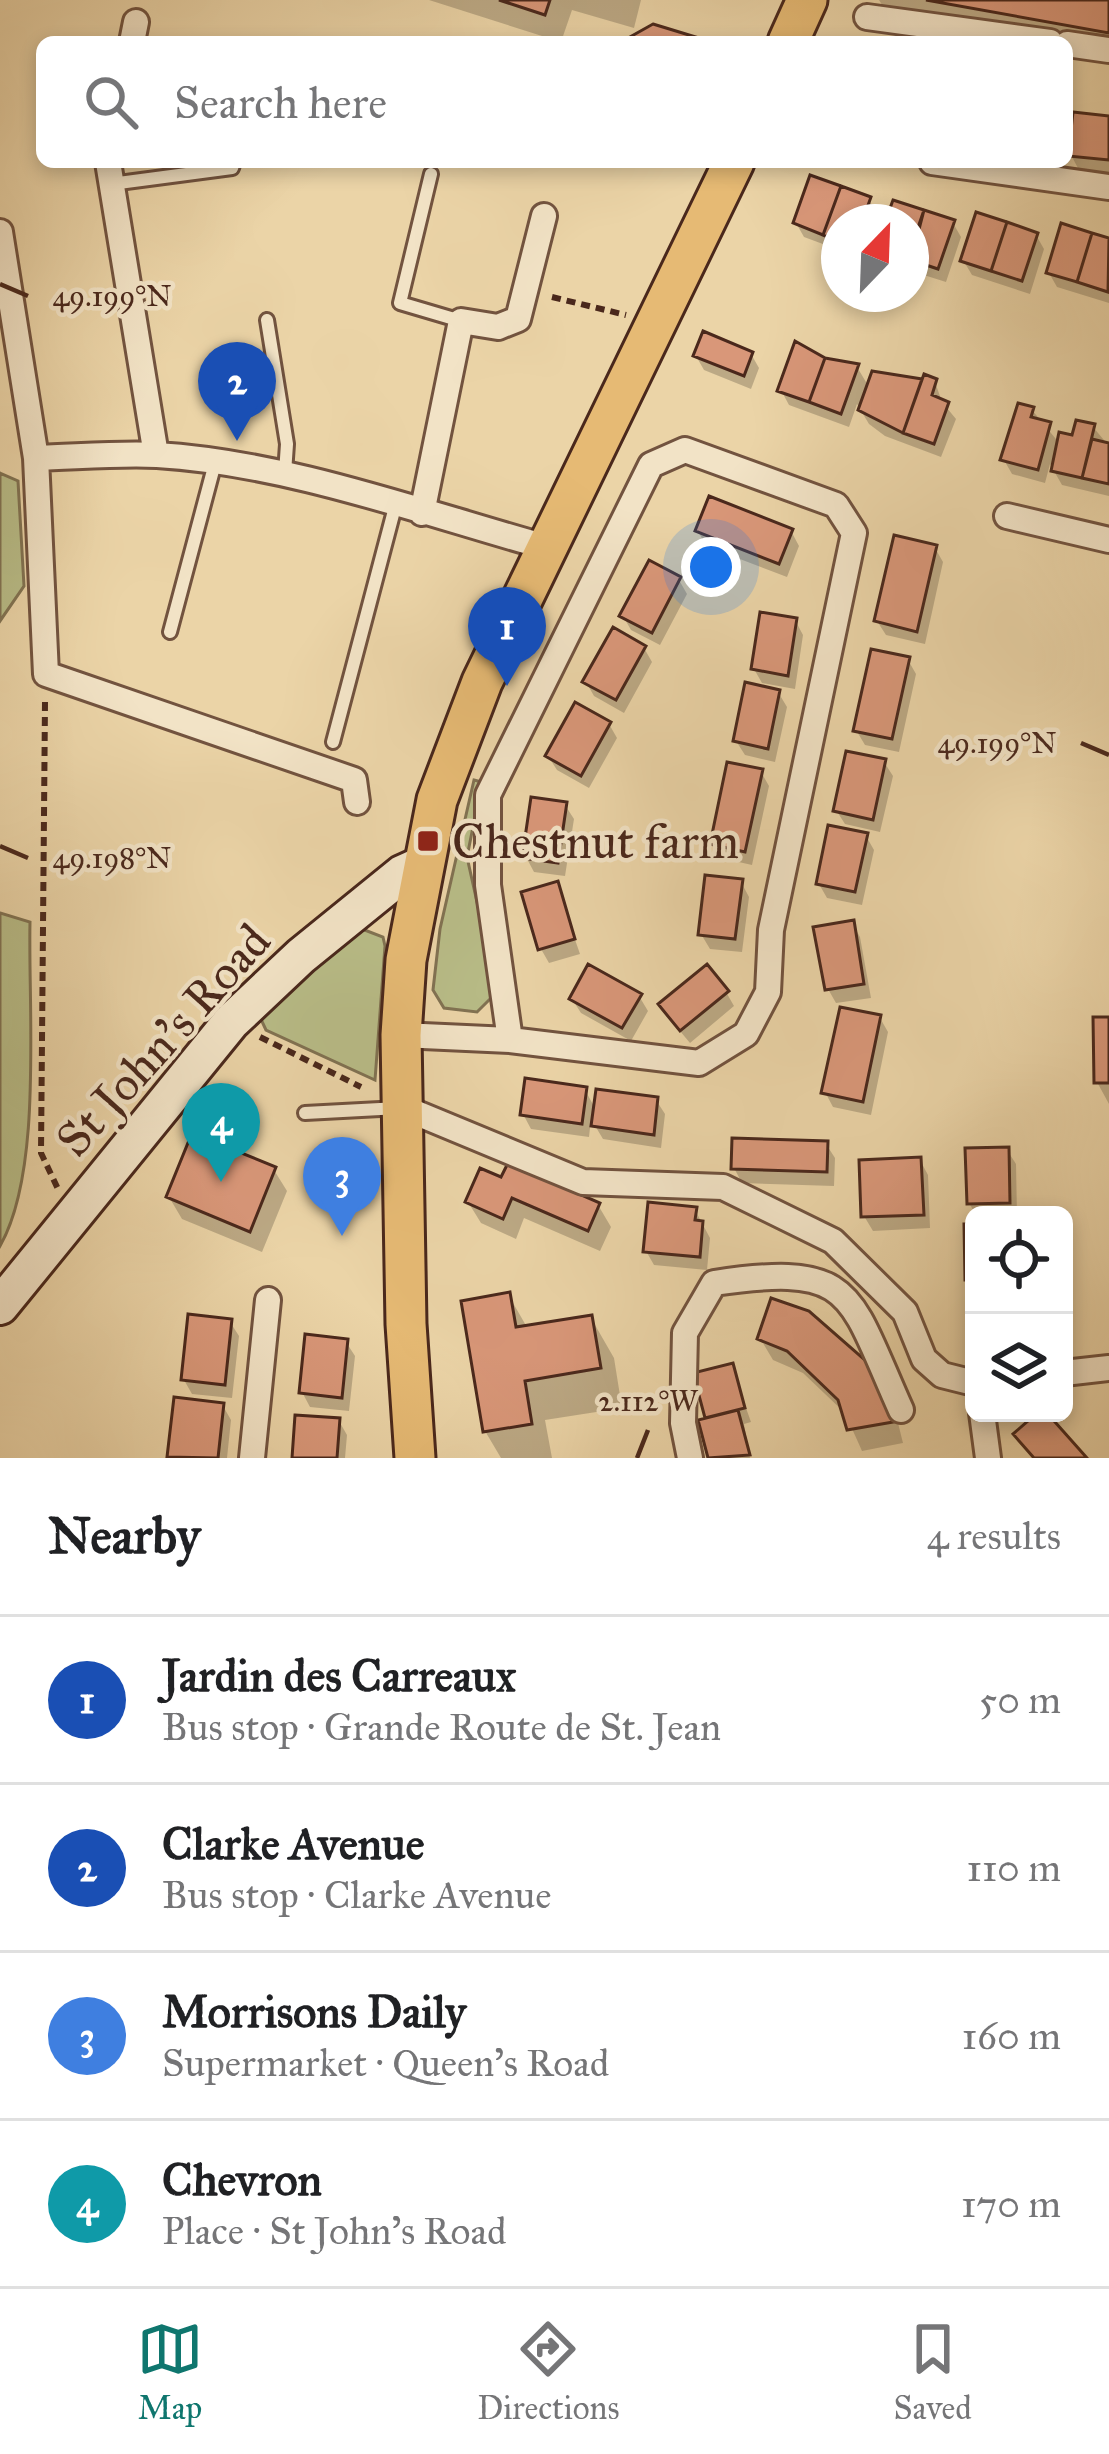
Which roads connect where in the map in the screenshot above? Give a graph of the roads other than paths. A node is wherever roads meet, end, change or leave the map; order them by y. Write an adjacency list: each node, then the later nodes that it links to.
1 (806, 0): 3 (main road)
2 (867, 17): 4 (street)
3 (791, 36)
4 (1006, 36)
5 (1073, 45): 6 (street)
6 (1109, 50)
7 (232, 168): 10 (lane)
8 (731, 168): 25 (main road)
9 (974, 168): 12 (street)
10 (110, 173): 17 (street)
11 (431, 174): 16 (lane)
12 (1109, 187)
13 (544, 216): 16 (street)
14 (0, 232): 18 (street)
15 (267, 320): 20 (lane)
16 (461, 321): 22 (street)
17 (156, 455): 18 (street); 19 (street)
18 (37, 458): 28 (street)
19 (215, 463): 20 (street); 26 (lane)
20 (285, 476): 21 (street)
21 (395, 507): 22 (street); 27 (lane)
22 (422, 513): 25 (street)
23 (1007, 516): 24 (street)
24 (1109, 540)
25 (545, 547): 29 (main road)
26 (170, 632)
27 (333, 742)
28 (357, 802)
29 (422, 865): 30 (main road); 35 (main road, St John's Road)
30 (401, 1035): 31 (street); 32 (main road)
31 (510, 1040): 31 (street)
32 (401, 1107): 33 (lane); 38 (street); 42 (main road)
33 (304, 1113)
34 (268, 1300): 41 (street)
35 (0, 1306)
36 (1109, 1367): 37 (street)
37 (1073, 1372)
38 (965, 1381)
39 (901, 1410): 43 (street)
40 (983, 1422): 44 (street)
41 (252, 1458)
42 (415, 1458)
43 (690, 1458)
44 (988, 1458)

